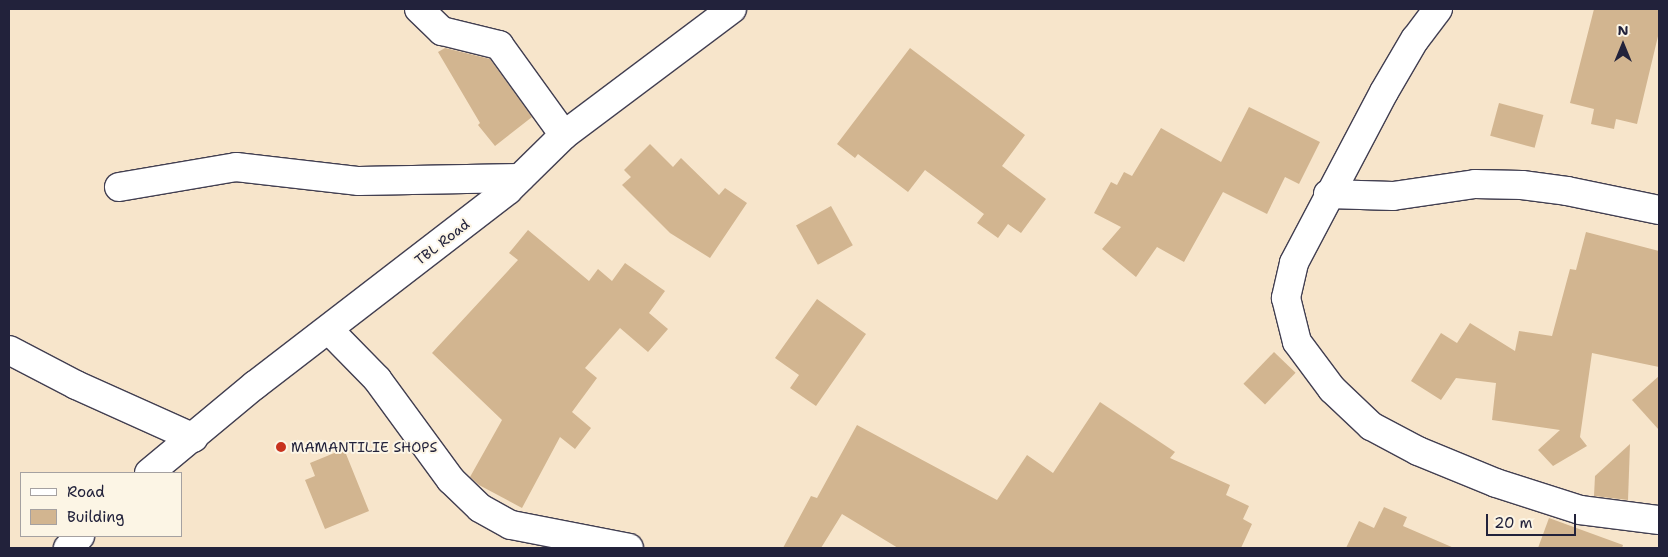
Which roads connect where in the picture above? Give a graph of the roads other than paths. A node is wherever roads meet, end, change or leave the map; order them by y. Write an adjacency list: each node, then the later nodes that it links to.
1 (419, 9): 4 (street)
2 (732, 9): 4 (street, TBL Road)
3 (1438, 9): 7 (street)
4 (564, 135): 5 (street, TBL Road)
5 (520, 178): 6 (street); 9 (street, TBL Road)
6 (119, 187)
7 (1328, 194): 8 (street); 13 (street)
8 (1659, 210)
9 (329, 330): 11 (street, TBL Road); 16 (street)
10 (9, 350): 11 (street)
11 (194, 438): 12 (street, TBL Road)
12 (150, 472)
13 (1659, 520)
14 (79, 537): 15 (street)
15 (68, 548)
16 (628, 548)

